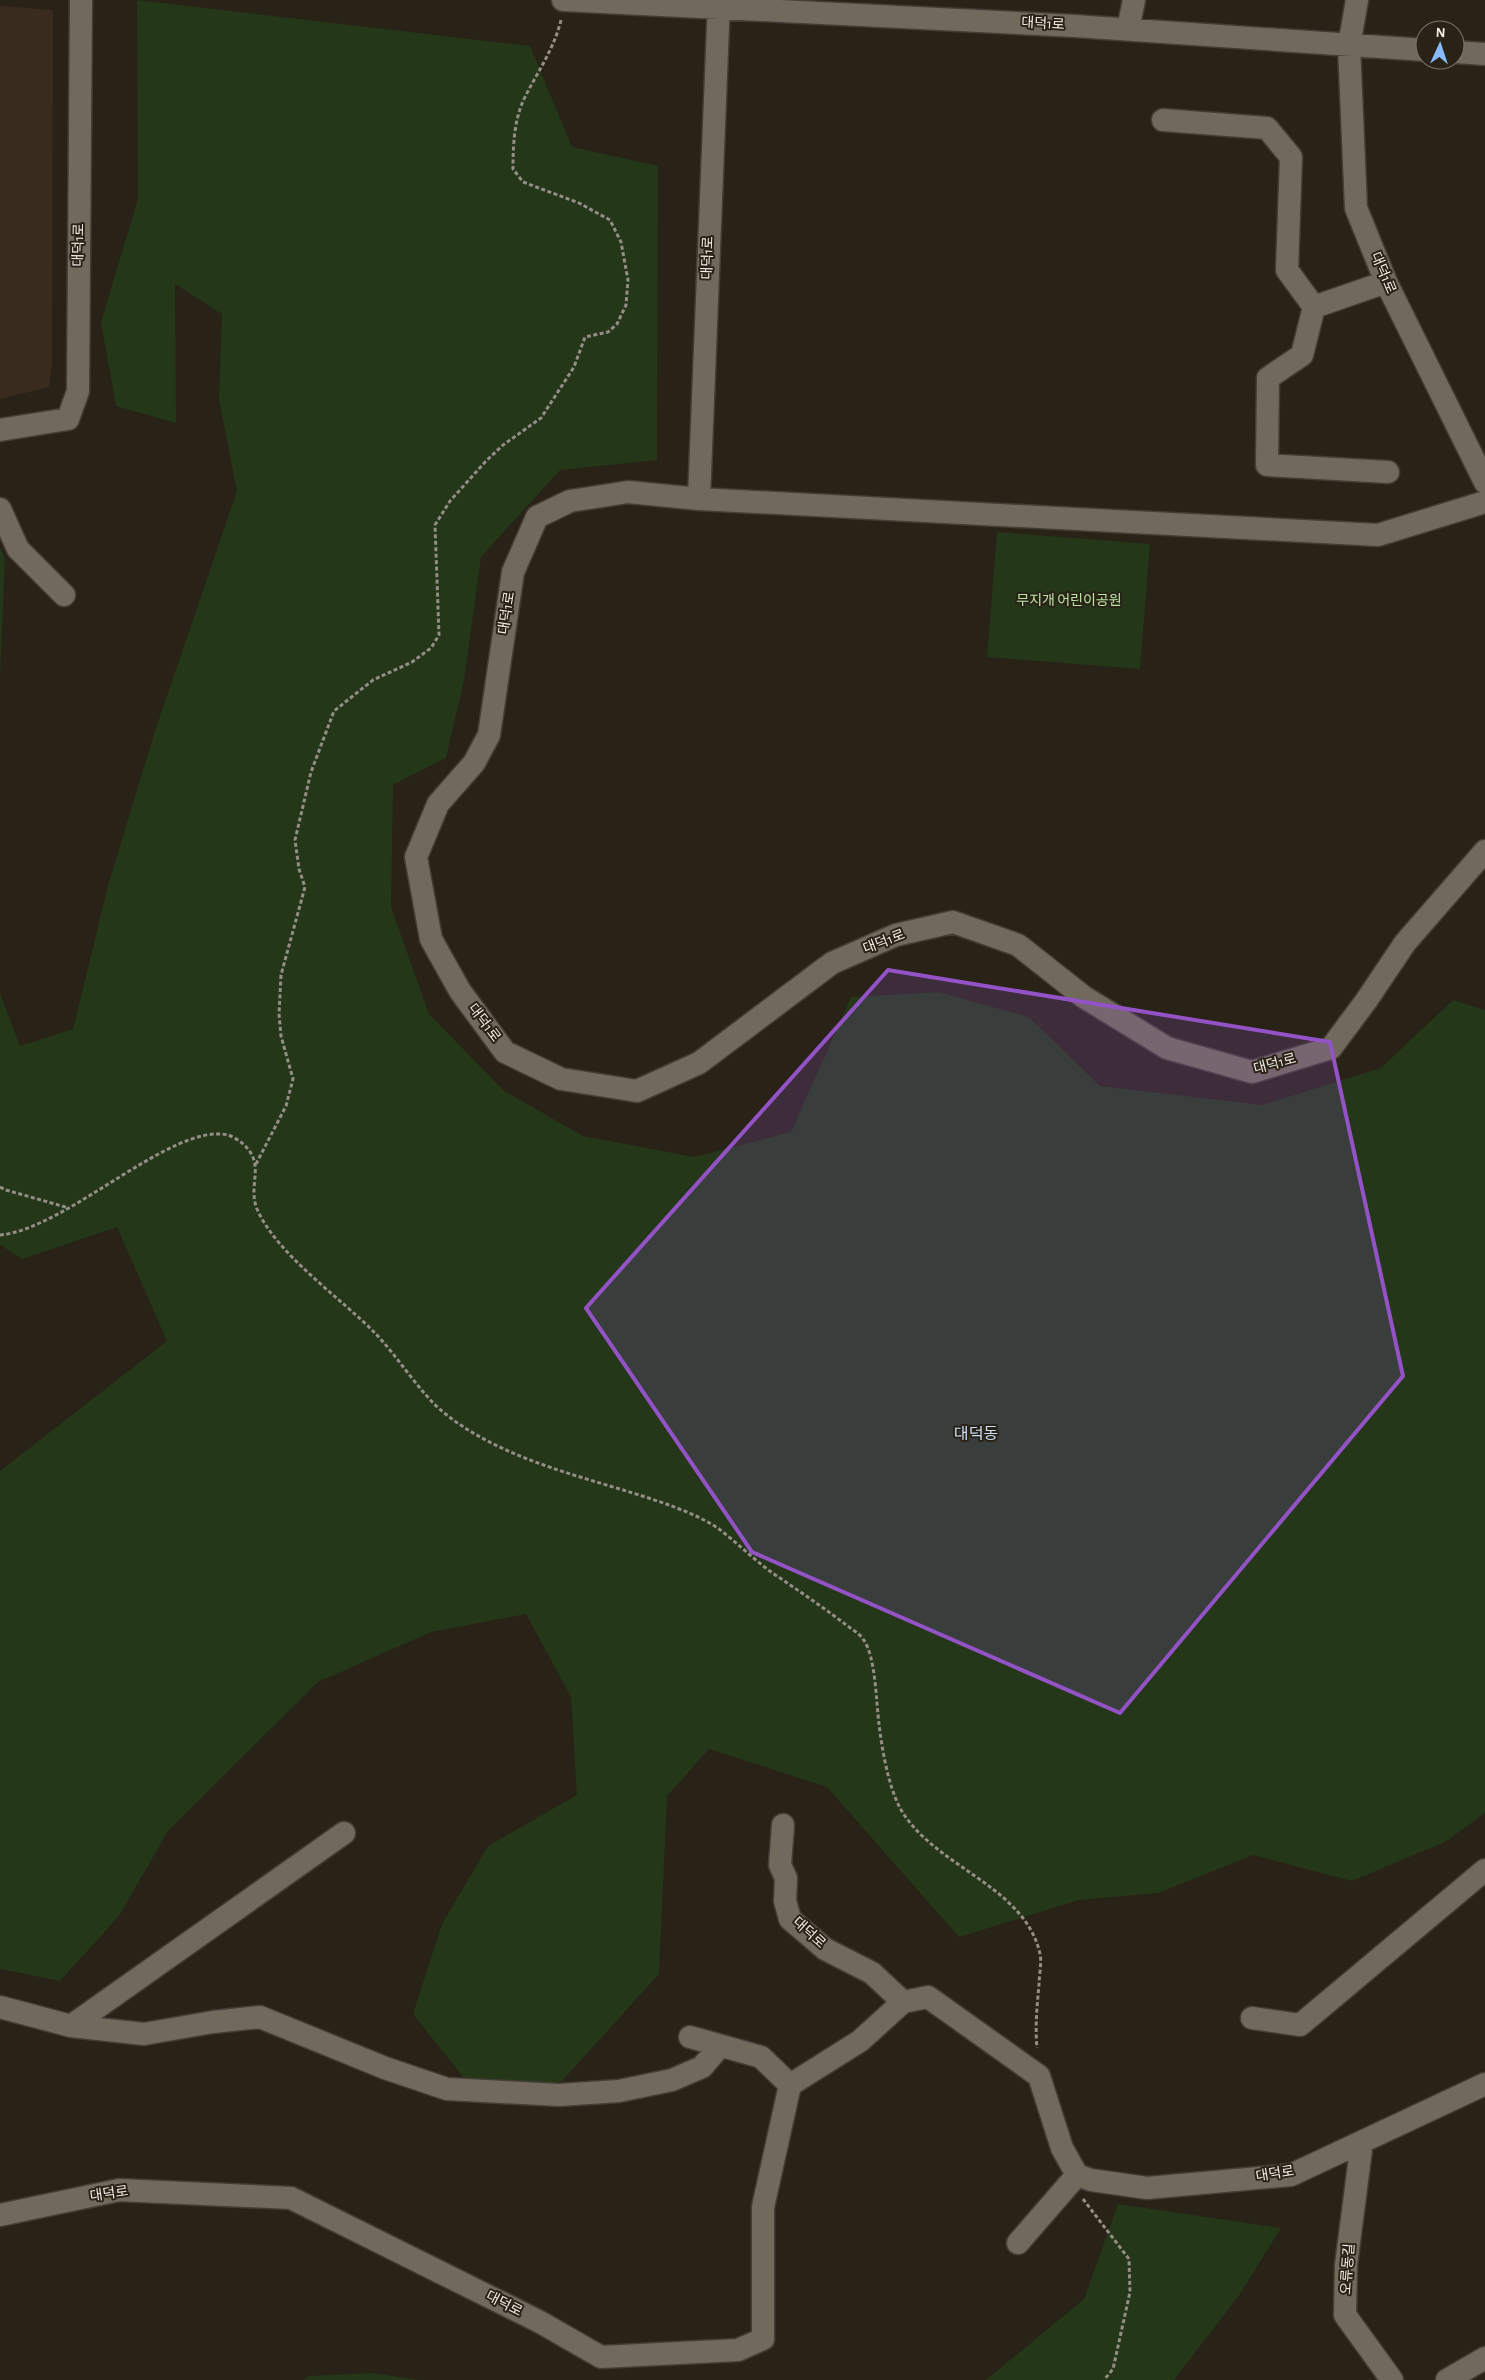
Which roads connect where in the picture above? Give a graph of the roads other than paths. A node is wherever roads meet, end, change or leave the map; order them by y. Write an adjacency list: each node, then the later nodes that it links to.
1 (81, 0): 14 (street, 대덕1로)
2 (565, 0): 5 (street, 대덕1로)
3 (1134, 0): 6 (street)
4 (1356, 0): 7 (street, 대덕1로)
5 (719, 4): 6 (street, 대덕1로); 17 (street, 대덕1로)
6 (1128, 29): 7 (street, 대덕1로)
7 (1349, 46): 8 (street, 대덕1로); 12 (street, 대덕1로)
8 (1415, 49)
9 (1465, 53): 10 (street)
10 (1485, 54)
11 (1163, 120): 13 (street)
12 (1386, 282): 13 (street); 16 (street, 대덕1로)
13 (1314, 307): 15 (street)
14 (0, 430)
15 (1388, 472)
16 (1485, 482)
17 (699, 499): 18 (street); 21 (street, 대덕1로)
18 (1485, 502)
19 (0, 509): 20 (street)
20 (64, 595)
21 (1485, 851)
22 (783, 1825): 25 (street, 대덕로)
23 (344, 1833): 28 (street)
24 (1485, 1870): 27 (street)
25 (903, 2002): 32 (street); 34 (street)
26 (0, 2007): 28 (street)
27 (1252, 2018)
28 (71, 2026): 30 (street)
29 (690, 2037): 30 (street)
30 (720, 2046): 32 (street)
31 (1485, 2084): 33 (street, 대덕로)
32 (790, 2085): 35 (street, 대덕로)
33 (1362, 2142): 34 (street, 대덕로); 38 (street, 오류동길)
34 (1074, 2179): 36 (street)
35 (0, 2215)
36 (1018, 2243)
37 (1485, 2358): 39 (street)
38 (1392, 2380)
39 (1447, 2380)

